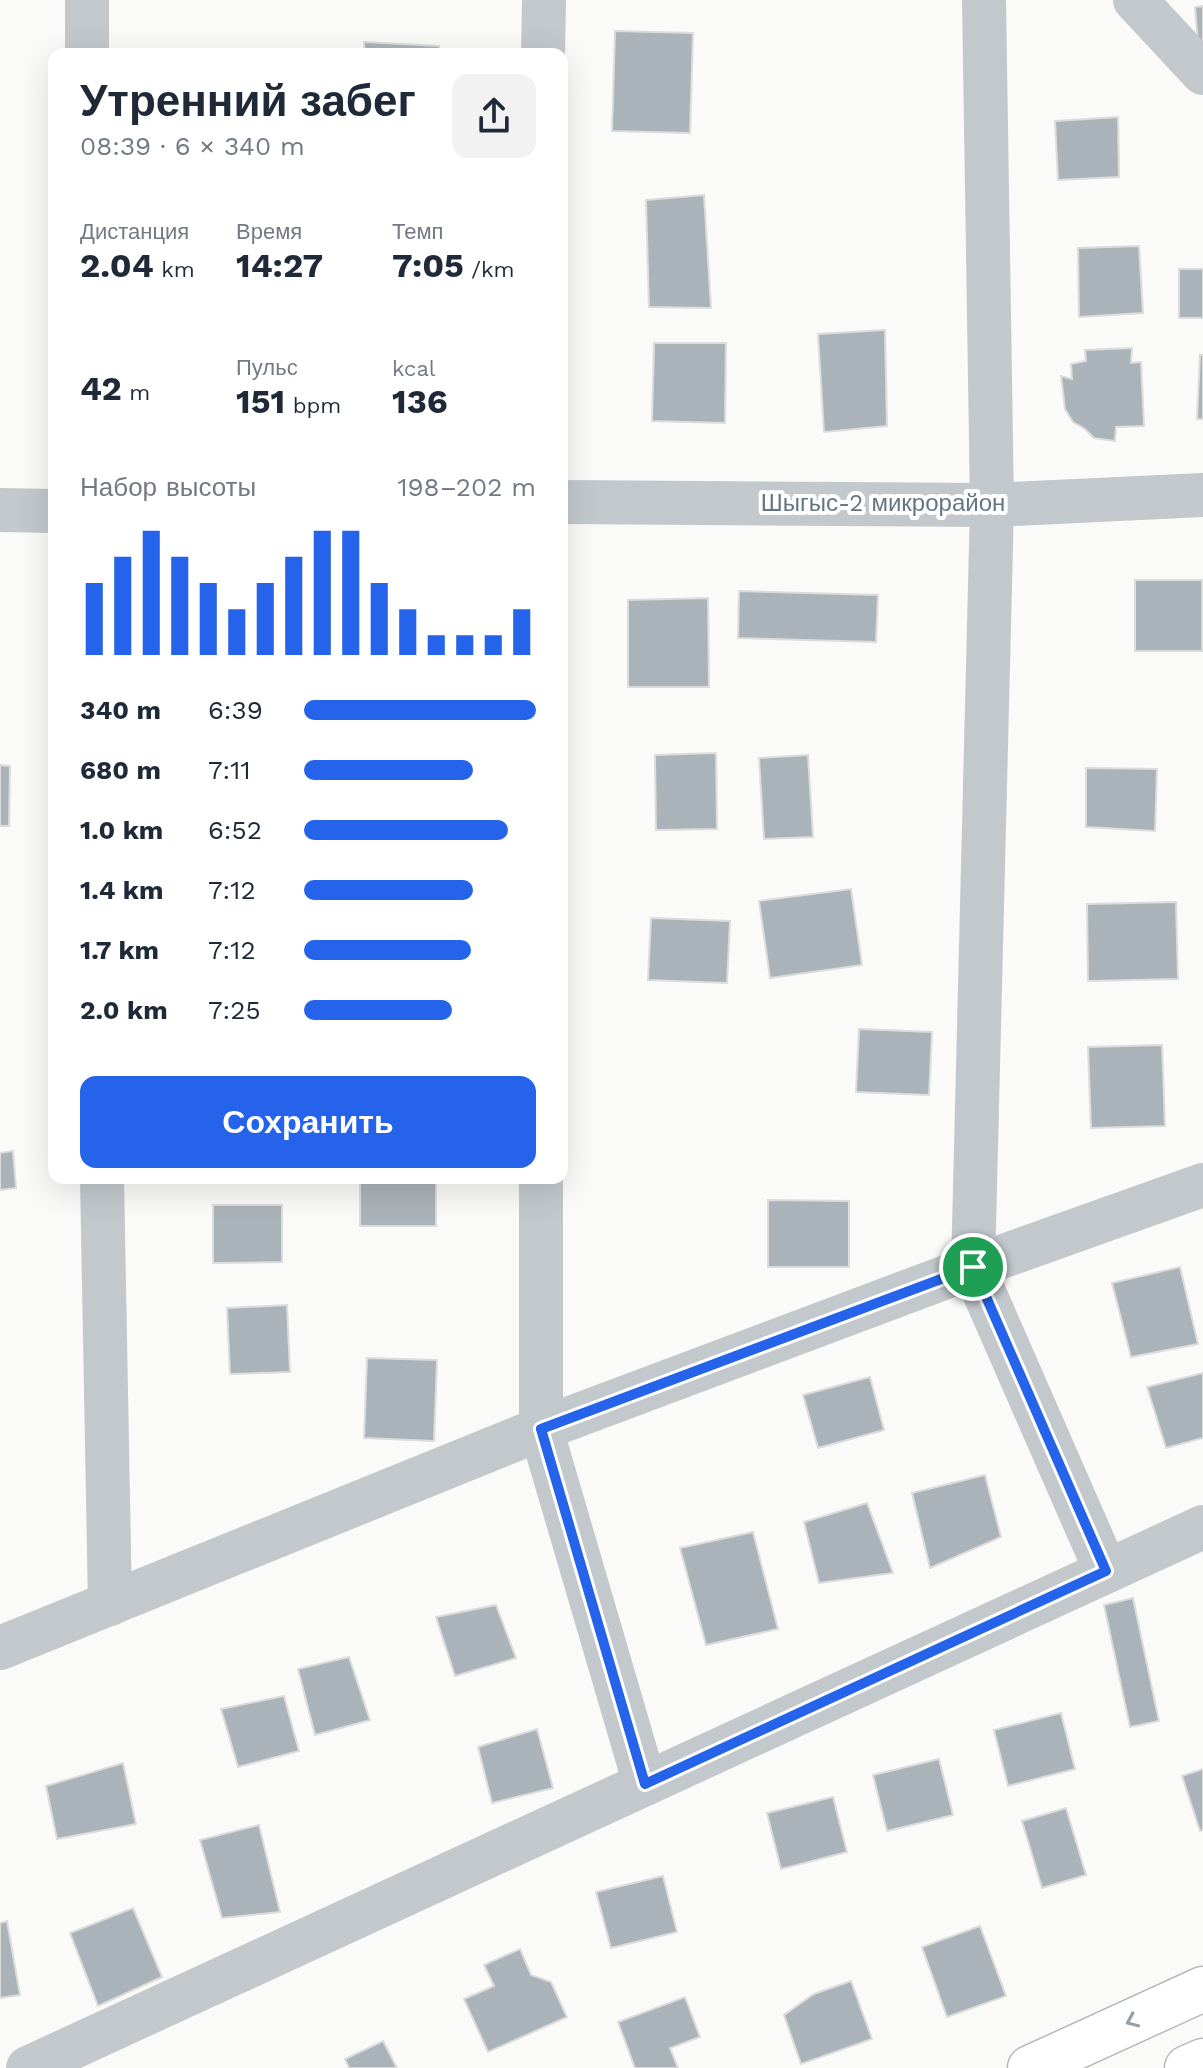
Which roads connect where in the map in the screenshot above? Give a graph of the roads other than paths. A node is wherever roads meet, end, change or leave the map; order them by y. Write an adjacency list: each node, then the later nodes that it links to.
1 (87, 0): 5 (street)
2 (544, 0): 6 (street)
3 (984, 0): 10 (street)
4 (1135, 0): 7 (street)
5 (87, 48)
6 (543, 48)
7 (1203, 73)
8 (1203, 495): 10 (street, Шыгыс-2 микрорайон)
9 (568, 502): 10 (street, Шыгыс-2 микрорайон)
10 (992, 505): 16 (street)
11 (0, 510): 12 (street)
12 (48, 511)
13 (102, 1184): 20 (street)
14 (541, 1184): 17 (street)
15 (1203, 1185): 16 (street)
16 (973, 1267): 17 (street); 19 (street)
17 (541, 1429): 20 (street); 22 (street)
18 (1203, 1527): 19 (street)
19 (1106, 1571): 22 (street)
20 (110, 1604): 21 (street)
21 (0, 1648)
22 (645, 1784): 25 (street)
23 (1203, 1989): 26 (main road, one-way to 26)
24 (1203, 2061): 27 (main road)
25 (28, 2068)
26 (1030, 2068)
27 (1187, 2068)

